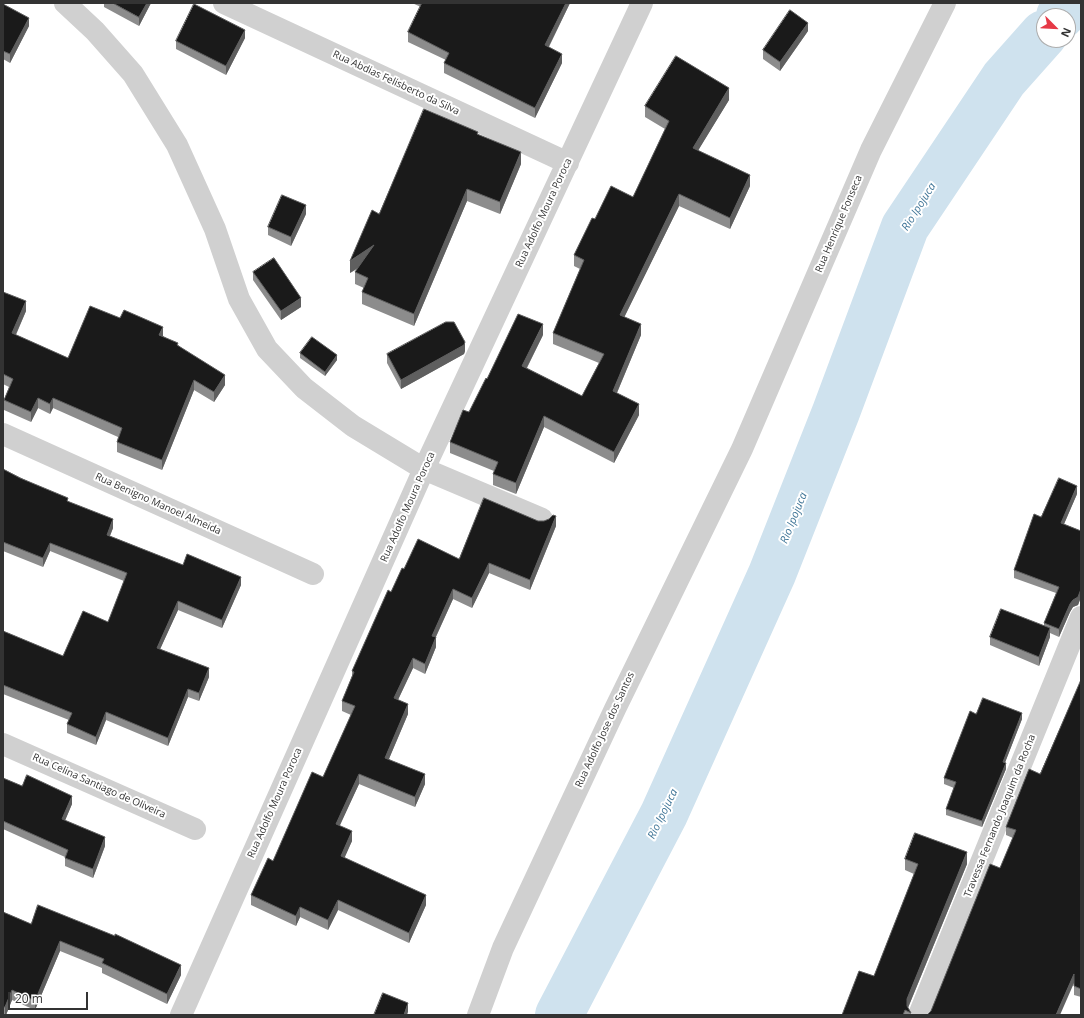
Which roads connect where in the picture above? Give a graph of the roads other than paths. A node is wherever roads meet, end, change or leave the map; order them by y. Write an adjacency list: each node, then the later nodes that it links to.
1 (66, 3): 8 (street)
2 (224, 3): 5 (street, Rua Abdias Felisberto da Silva)
3 (642, 3): 5 (street, Rua Adolfo Moura Poroca)
4 (945, 3): 7 (street, Rua Henrique Fonseca)
5 (568, 164): 8 (street, Rua Adolfo Moura Poroca)
6 (3, 434): 10 (street, Rua Benigno Manoel Almeida)
7 (742, 449): 15 (street, Rua Adolfo Jose dos Santos)
8 (424, 469): 9 (street); 14 (street, Rua Adolfo Moura Poroca)
9 (542, 519)
10 (313, 574)
11 (1081, 617): 16 (street, Travessa Fernando Joaquim da Rocha)
12 (3, 744): 13 (street, Rua Celina Santiago de Oliveira)
13 (195, 828)
14 (181, 1015)
15 (478, 1015)
16 (919, 1015)

